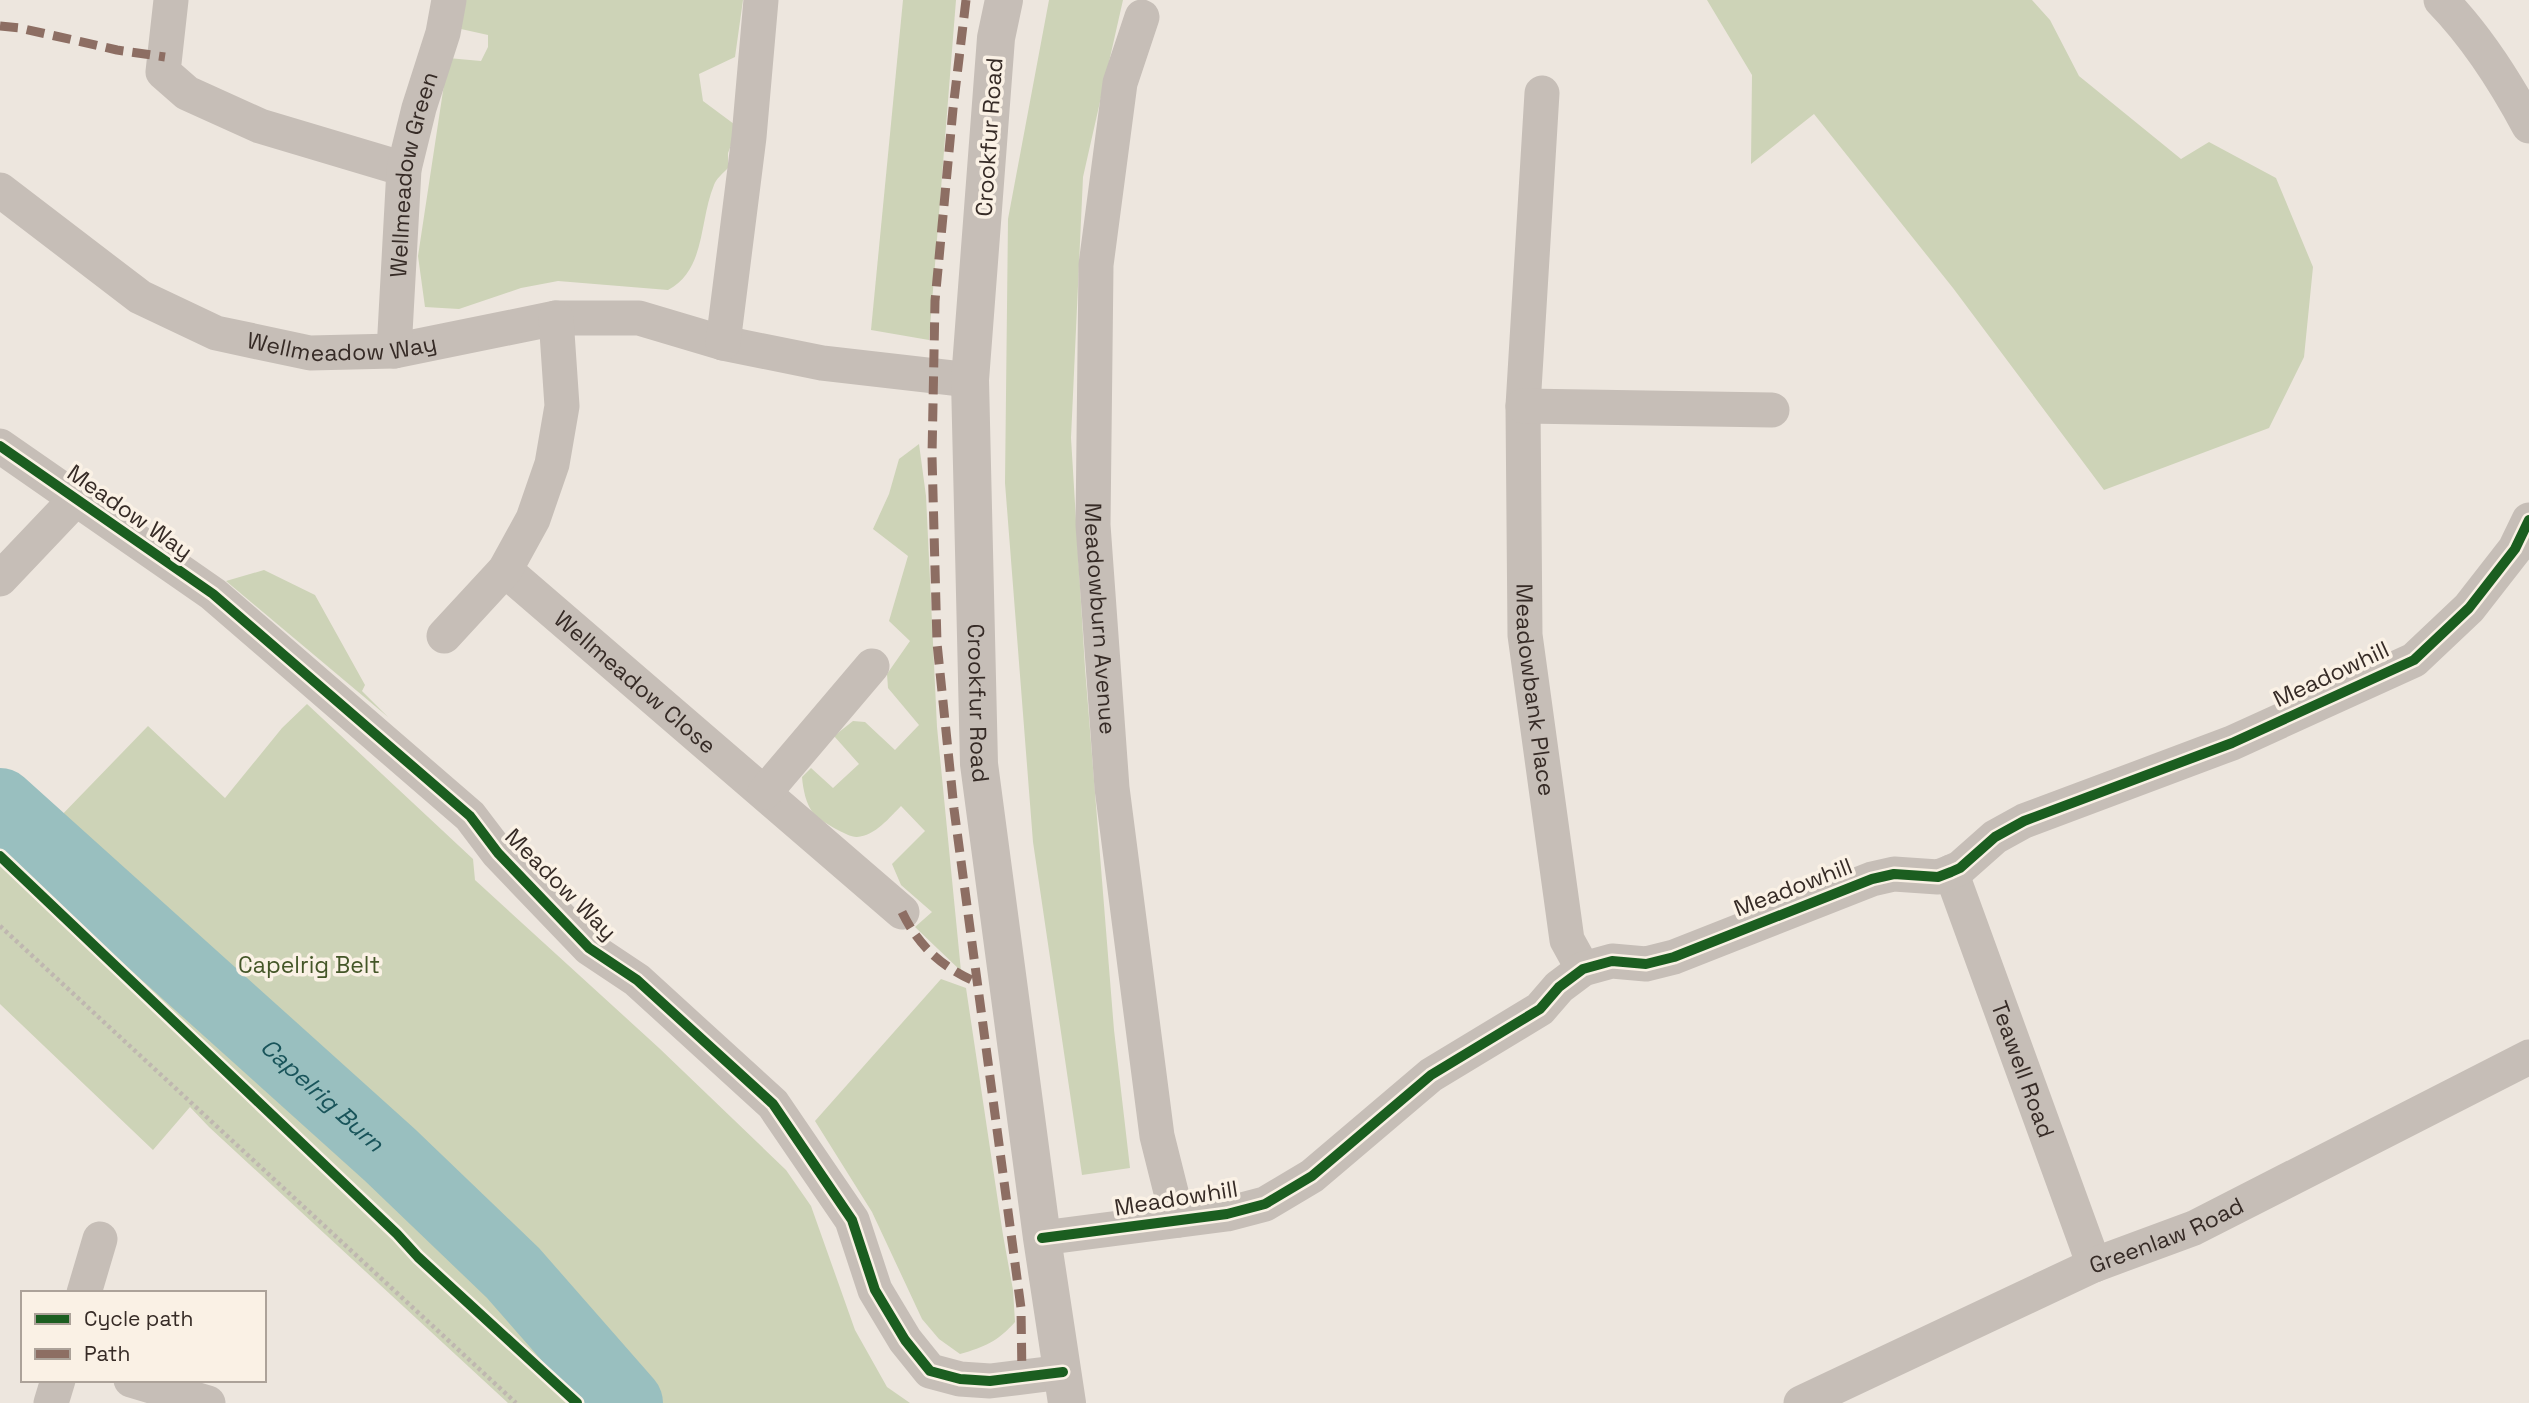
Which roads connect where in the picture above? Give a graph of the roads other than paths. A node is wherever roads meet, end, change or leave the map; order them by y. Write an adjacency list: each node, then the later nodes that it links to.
1 (172, 0): 9 (street)
2 (449, 0): 9 (street, Wellmeadow Green)
3 (761, 0): 12 (street)
4 (1004, 0): 14 (street, Crookfur Road)
5 (2441, 0): 8 (street)
6 (1142, 17): 29 (street, Meadowburn Avenue)
7 (1542, 93): 15 (street, Meadowbank Place)
8 (2529, 126)
9 (404, 169): 13 (street, Wellmeadow Green)
10 (0, 190): 13 (street, Wellmeadow Way)
11 (556, 318): 12 (street, Wellmeadow Way); 13 (street, Wellmeadow Way); 20 (street)
12 (723, 343): 14 (street, Wellmeadow Way)
13 (394, 351)
14 (970, 380): 30 (street, Crookfur Road)
15 (1523, 406): 16 (street); 27 (street, Meadowbank Place)
16 (1772, 410)
17 (0, 446): 18 (street, Meadow Way)
18 (75, 500): 21 (street, Meadow Way); 36 (street, Meadow Way)
19 (2529, 520): 25 (street, Meadowhill)
20 (505, 570): 22 (street); 24 (street, Wellmeadow Close)
21 (0, 579)
22 (444, 636)
23 (872, 666): 24 (street)
24 (765, 792): 26 (street, Wellmeadow Close)
25 (1951, 872): 27 (street, Meadowhill); 32 (street, Teawell Road)
26 (902, 912)
27 (1583, 969): 29 (street, Meadowhill)
28 (2529, 1056): 32 (street, Greenlaw Road)
29 (1178, 1220): 30 (street, Meadowhill)
30 (1042, 1238): 36 (street, Crookfur Road)
31 (100, 1239): 33 (street)
32 (2094, 1265): 39 (street, Greenlaw Road)
33 (85, 1291)
34 (57, 1382): 37 (street)
35 (138, 1382): 38 (street)
36 (1065, 1388)
37 (51, 1403)
38 (208, 1403)
39 (1801, 1403)

